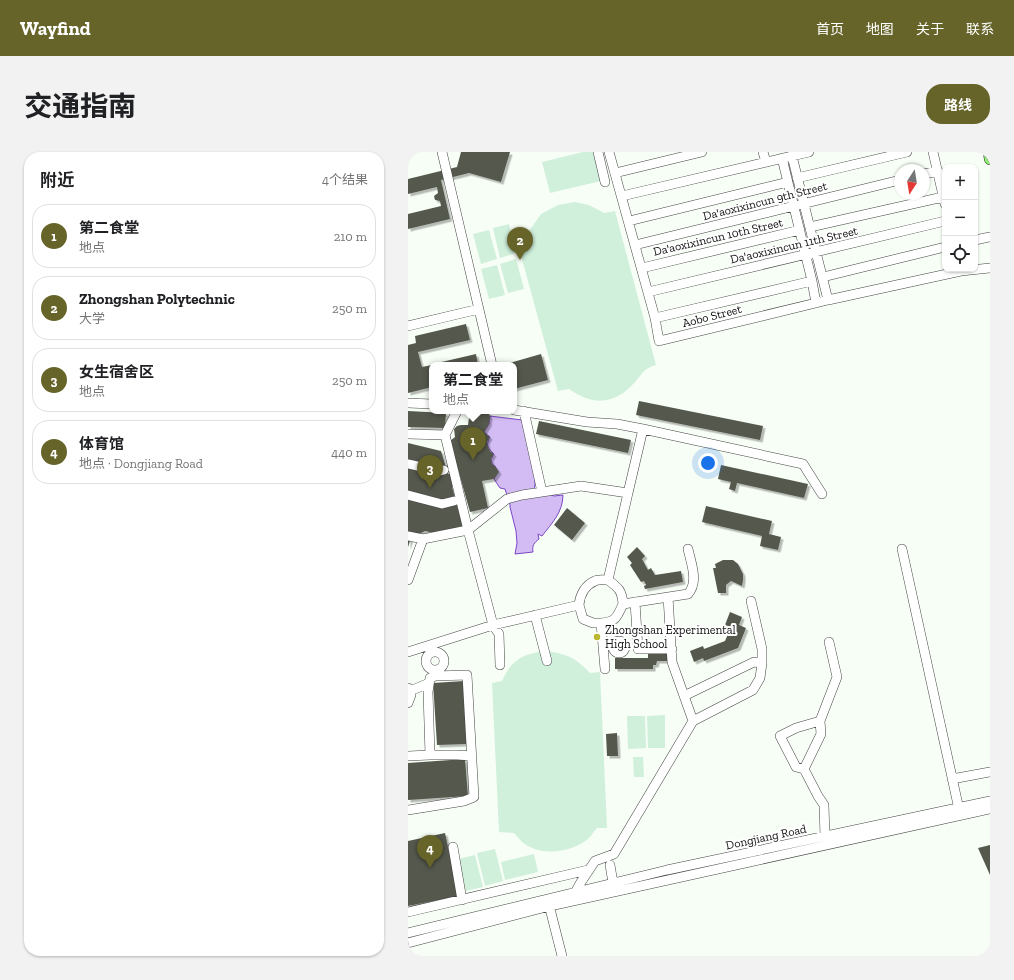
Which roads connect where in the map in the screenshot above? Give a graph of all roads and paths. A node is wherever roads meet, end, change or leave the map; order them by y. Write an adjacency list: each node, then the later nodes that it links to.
1 (442, 152): 45 (street)
2 (598, 152): 19 (street)
3 (609, 152): 15 (street, Aobo Street)
4 (702, 152): 15 (street)
5 (763, 152): 13 (street)
6 (809, 152): 10 (street)
7 (907, 152): 17 (street)
8 (933, 152): 14 (street)
9 (989, 152): 12 (main road)
10 (792, 156): 11 (street); 17 (street)
11 (782, 158): 13 (street); 20 (street)
12 (990, 159)
13 (766, 162): 22 (street)
14 (938, 171): 16 (street); 21 (street)
15 (615, 173): 22 (street, Aobo Street)
16 (930, 173)
17 (797, 178): 24 (street)
18 (894, 181): 24 (street, Da'aoxixincun 9th Street)
19 (605, 182)
20 (788, 182): 25 (street); 26 (street)
21 (942, 190)
22 (622, 196): 26 (street, Aobo Street)
23 (942, 200): 28 (street)
24 (803, 203): 25 (street, Da'aoxixincun 9th Street); 28 (street)
25 (793, 206): 29 (street); 32 (street, Da'aoxixincun 9th Street)
26 (629, 221): 32 (street, Aobo Street)
27 (942, 222): 34 (street, Da'aoxixincun 11th Street)
28 (810, 227): 34 (street)
29 (800, 230): 35 (street); 36 (street, Da'aoxixincun 10th Street)
30 (990, 237): 31 (street)
31 (978, 239)
32 (635, 245): 36 (street, Aobo Street)
33 (942, 248): 40 (street)
34 (816, 252): 35 (street, Da'aoxixincun 11th Street); 40 (street)
35 (806, 254): 41 (street); 42 (street, Da'aoxixincun 11th Street)
36 (642, 268): 42 (street, Aobo Street)
37 (990, 268): 38 (street, Aobo Street)
38 (978, 269)
39 (952, 272): 43 (street, Aobo Street)
40 (823, 277): 43 (street)
41 (812, 280): 44 (street); 46 (street)
42 (648, 292): 46 (street, Aobo Street)
43 (828, 300): 44 (street, Aobo Street)
44 (816, 304): 46 (street, Aobo Street)
45 (479, 309): 47 (street); 48 (street)
46 (656, 318)
47 (408, 326)
48 (491, 362)
49 (408, 403): 50 (street)
50 (429, 404)
51 (517, 410): 52 (street)
52 (524, 411): 54 (street); 59 (street)
53 (456, 414): 56 (street)
54 (643, 429): 60 (street); 61 (street)
55 (408, 434): 56 (street)
56 (445, 435): 64 (street)
57 (408, 464): 58 (street)
58 (444, 470)
59 (545, 491): 60 (street); 64 (street)
60 (628, 493): 70 (street)
61 (822, 494)
62 (408, 495): 63 (street)
63 (454, 501)
64 (468, 530): 66 (street); 77 (street)
65 (408, 536): 66 (street)
66 (423, 539): 69 (street)
67 (688, 549): 71 (street)
68 (902, 549): 99 (street)
69 (408, 580)
70 (608, 580): 74 (street); 75 (street)
71 (668, 597): 73 (street); 82 (street)
72 (751, 601): 85 (street)
73 (635, 602): 74 (street); 81 (street)
74 (623, 604): 78 (street)
75 (579, 605): 76 (street); 78 (street)
76 (536, 615): 77 (street); 84 (street)
77 (493, 624): 83 (street); 86 (street)
78 (601, 624): 80 (street)
79 (829, 642): 93 (street)
80 (603, 648): 81 (street); 87 (street)
81 (638, 649): 82 (street)
82 (672, 649): 90 (street)
83 (408, 652)
84 (547, 661)
85 (762, 662): 90 (street); 92 (street)
86 (500, 665)
87 (605, 670)
88 (433, 676): 89 (street); 94 (street); 96 (street)
89 (409, 689): 91 (street)
90 (684, 696): 92 (street)
91 (408, 703)
92 (693, 720): 107 (street)
93 (820, 721): 97 (street); 97 (street)
94 (430, 755): 95 (street); 96 (street)
95 (408, 756)
96 (472, 756): 102 (street)
97 (804, 769): 104 (street)
98 (990, 772): 99 (street)
99 (952, 779): 103 (street)
100 (990, 801): 103 (street, Dongjiang Road)
101 (990, 809): 103 (street, Dongjiang Road)
102 (408, 810)
103 (959, 812): 104 (street, Dongjiang Road); 111 (street, Dongjiang Road)
104 (825, 836): 108 (street, Dongjiang Road)
105 (453, 847): 110 (street)
106 (610, 866): 108 (street)
107 (588, 870): 109 (street); 110 (street)
108 (612, 883): 109 (street, Dongjiang Road)
109 (576, 891): 111 (street, Dongjiang Road)
110 (462, 900): 112 (street)
111 (548, 902): 113 (street, Dongjiang Road); 114 (street, Dongjiang Road); 115 (street)
112 (408, 912)
113 (408, 933)
114 (408, 943)
115 (562, 956)

